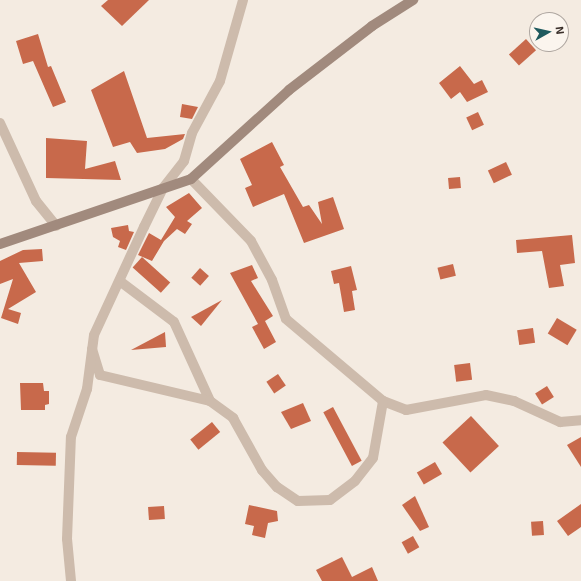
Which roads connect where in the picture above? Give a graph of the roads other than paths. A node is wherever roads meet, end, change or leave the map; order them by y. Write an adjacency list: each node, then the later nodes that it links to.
1 (243, 0): 5 (street)
2 (413, 0): 4 (main road)
3 (0, 123): 6 (street)
4 (191, 178): 5 (main road); 11 (street)
5 (163, 188): 6 (main road); 8 (street)
6 (56, 226): 7 (main road)
7 (0, 244)
8 (121, 282): 9 (street); 10 (street)
9 (92, 347): 10 (street); 13 (street)
10 (210, 401): 11 (street)
11 (384, 401): 12 (street)
12 (581, 420)
13 (71, 581)

